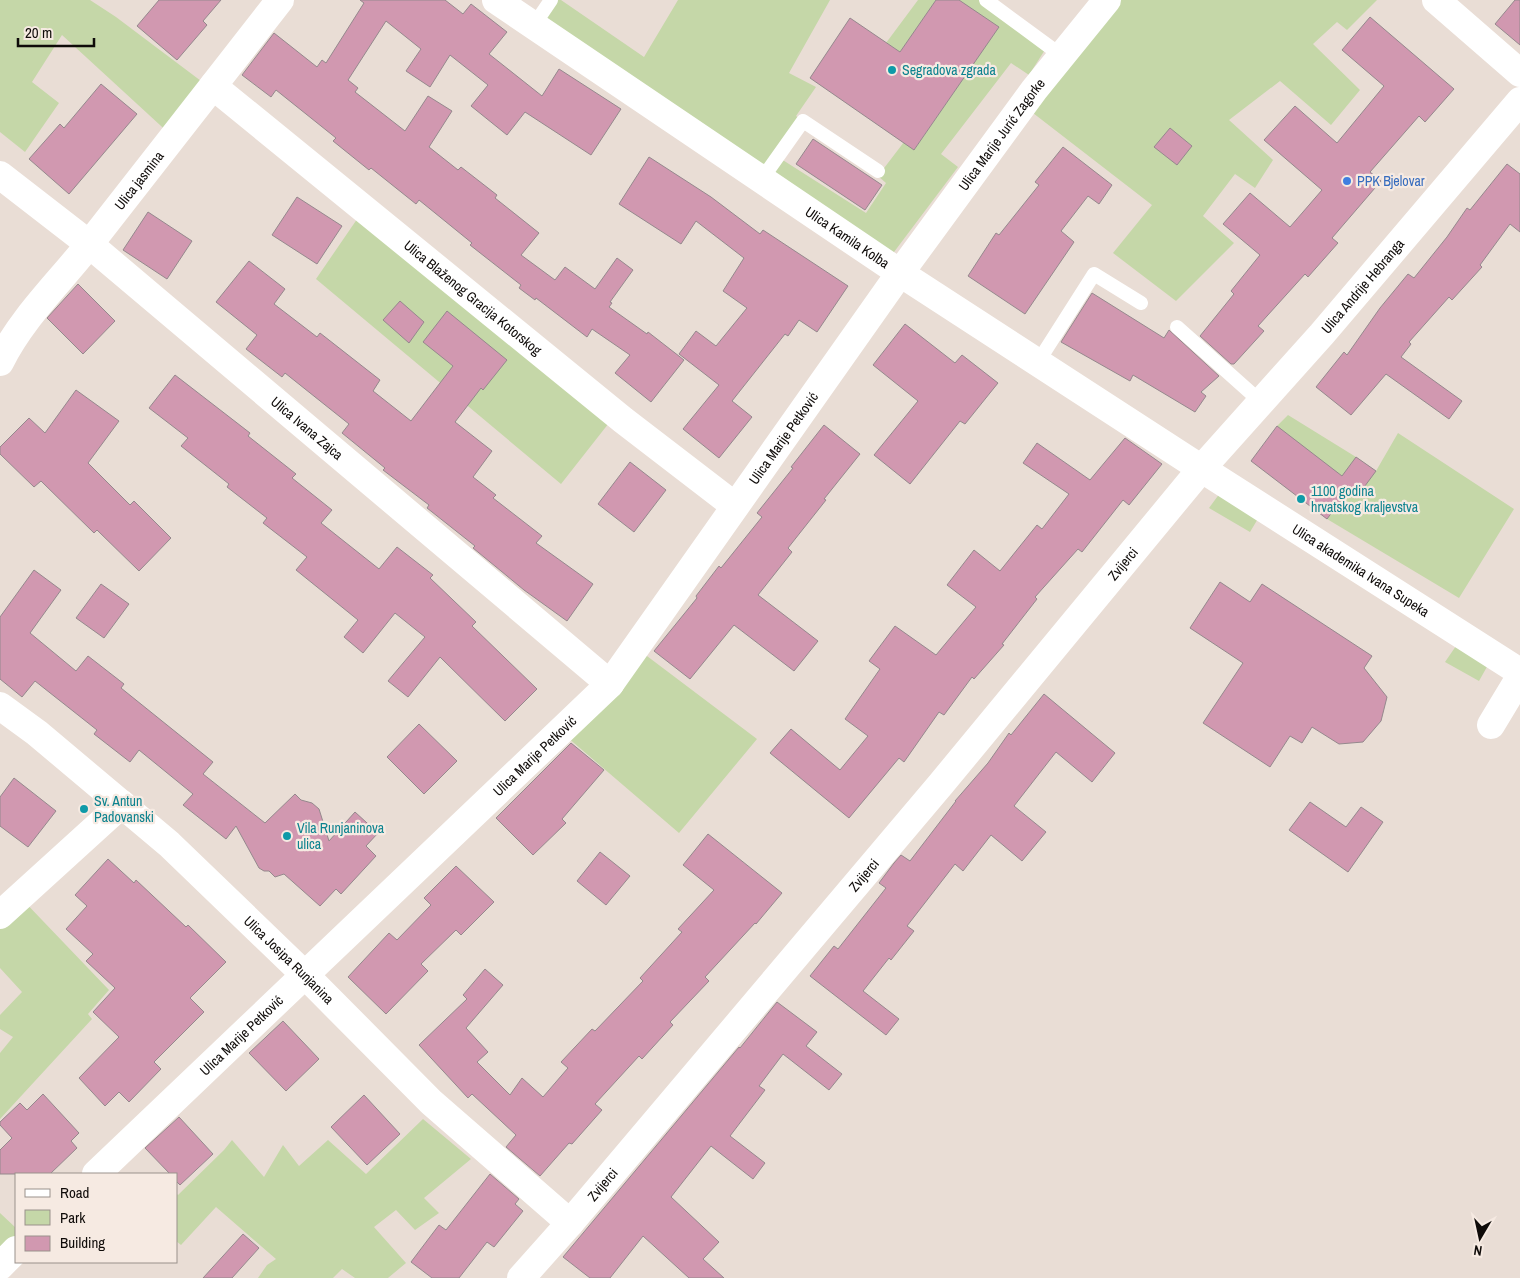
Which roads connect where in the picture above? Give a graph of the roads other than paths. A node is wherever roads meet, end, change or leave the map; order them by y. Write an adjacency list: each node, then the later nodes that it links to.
1 (280, 0): 10 (street, Ulica jasmina)
2 (496, 0): 7 (street, Ulica Kamila Kolba)
3 (551, 0): 7 (lane)
4 (986, 0): 8 (lane)
5 (1107, 0): 8 (street, Ulica Marije Jurić Zagorke)
6 (1436, 0): 9 (street)
7 (534, 25): 14 (street, Ulica Kamila Kolba)
8 (1062, 56): 16 (street, Ulica Marije Jurić Zagorke)
9 (1520, 73)
10 (213, 86): 15 (street, Ulica jasmina); 23 (street, Ulica Blaženog Gracija Kotorskog)
11 (1520, 101): 21 (street, Ulica Andrije Hebranga)
12 (878, 171): 14 (lane)
13 (0, 175): 15 (street, Ulica Ivana Zajca)
14 (762, 179): 16 (street, Ulica Kamila Kolba)
15 (89, 244): 19 (street, Ulica jasmina); 26 (street, Ulica Ivana Zajca)
16 (900, 273): 20 (street, Ulica Kamila Kolba); 23 (street, Ulica Marije Petković)
17 (1141, 304): 20 (lane)
18 (1177, 327): 21 (lane)
19 (0, 362)
20 (1038, 362): 22 (street, Ulica Kamila Kolba)
21 (1261, 402): 22 (street, Ulica Andrije Hebranga)
22 (1202, 468): 24 (street, Ulica akademika Ivana Supeka); 33 (street, Zvijerci)
23 (735, 506): 26 (street, Ulica Marije Petković)
24 (1520, 672)
25 (1520, 677): 28 (street)
26 (610, 684): 31 (street, Ulica Marije Petković)
27 (0, 706): 29 (street, Ulica Josipa Runjanina)
28 (1491, 725)
29 (122, 804): 30 (street); 31 (street, Ulica Josipa Runjanina)
30 (0, 915)
31 (304, 974): 32 (street, Ulica Marije Petković); 33 (street, Ulica Josipa Runjanina)
32 (97, 1173)
33 (570, 1223): 36 (street, Zvijerci)
34 (15, 1251): 35 (street)
35 (0, 1266)
36 (521, 1278)

